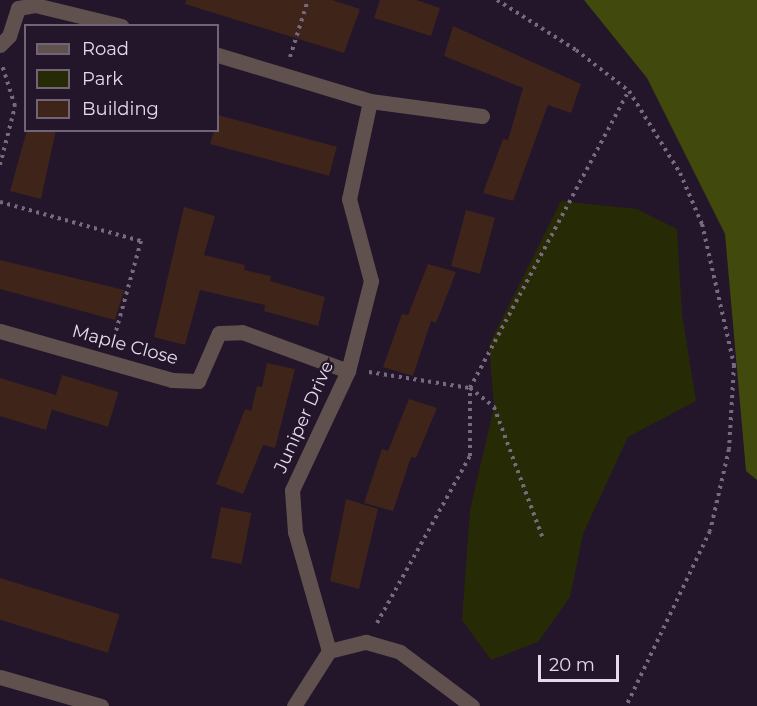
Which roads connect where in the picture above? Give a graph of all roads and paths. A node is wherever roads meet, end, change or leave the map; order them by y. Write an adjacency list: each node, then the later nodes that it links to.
1 (308, 0): 7 (path)
2 (497, 0): 8 (path)
3 (114, 24): 4 (street)
4 (0, 45)
5 (219, 55): 7 (street)
6 (0, 59): 11 (path)
7 (284, 75): 9 (street)
8 (629, 91): 16 (path); 24 (path)
9 (370, 101): 10 (street); 15 (street, Juniper Drive)
10 (482, 116)
11 (0, 165)
12 (0, 202): 14 (path)
13 (0, 331): 14 (street, Maple Close)
14 (107, 362): 15 (street, Maple Close)
15 (348, 371): 16 (path); 19 (street, Juniper Drive)
16 (470, 388): 17 (path); 18 (path)
17 (542, 536)
18 (366, 642): 19 (street); 23 (street)
19 (328, 651): 22 (street)
20 (0, 676): 21 (street)
21 (101, 706)
22 (294, 706)
23 (472, 706)
24 (626, 706)

